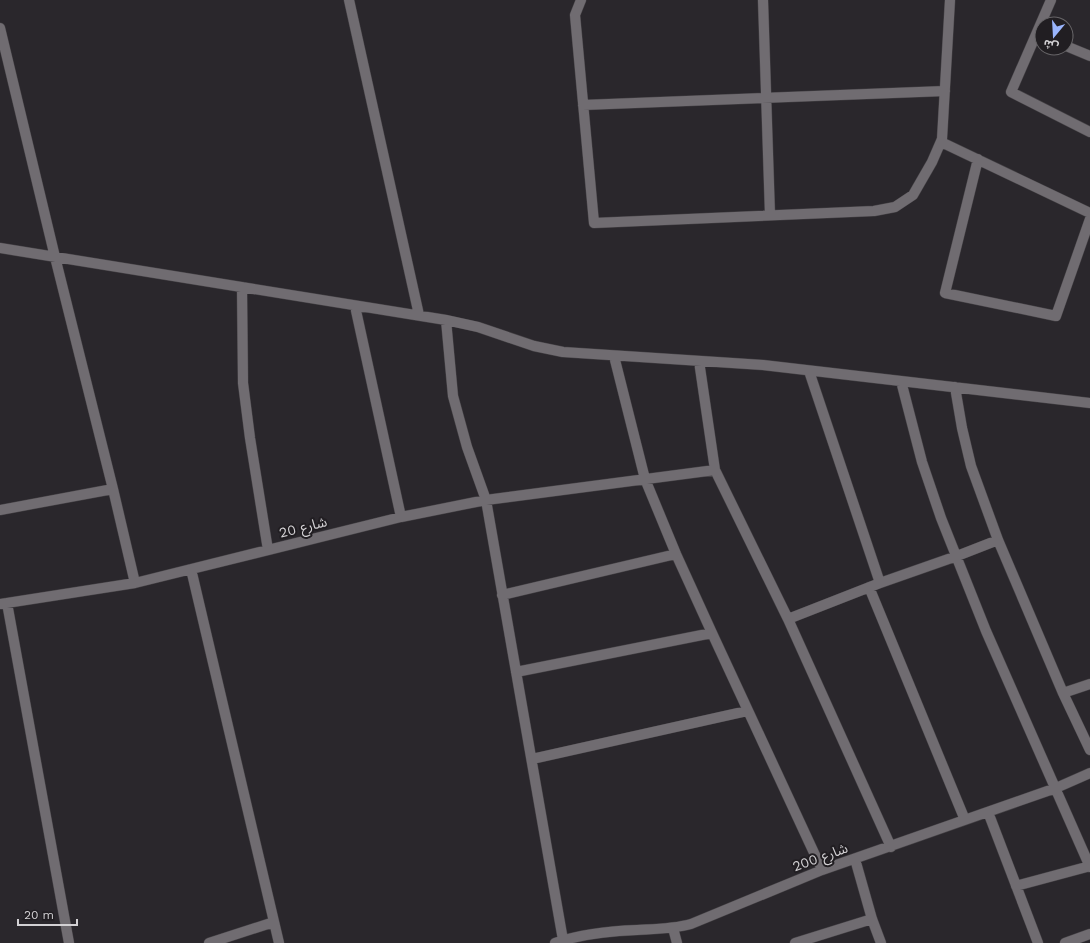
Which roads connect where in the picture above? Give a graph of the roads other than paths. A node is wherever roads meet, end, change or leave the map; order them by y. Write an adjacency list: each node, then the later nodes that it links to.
1 (349, 0): 24 (street)
2 (581, 0): 13 (street)
3 (763, 0): 12 (street)
4 (950, 0): 11 (street)
5 (1051, 0): 6 (street)
6 (1045, 16)
7 (0, 28): 21 (street)
8 (1034, 44): 14 (street)
9 (1074, 49): 10 (street)
10 (1090, 56)
11 (945, 91): 12 (street); 15 (street)
12 (766, 98): 13 (street); 18 (street)
13 (583, 105): 18 (street)
14 (1090, 132)
15 (941, 142): 16 (street); 18 (street)
16 (978, 159): 17 (street); 19 (street)
17 (1090, 213)
18 (770, 215)
19 (1090, 219)
20 (0, 248): 21 (street)
21 (55, 257): 22 (street); 34 (street)
22 (242, 287): 23 (street); 39 (street)
23 (355, 306): 24 (street); 37 (street)
24 (419, 316): 25 (street)
25 (446, 320): 26 (street); 35 (street)
26 (614, 356): 27 (street); 33 (street)
27 (699, 362): 28 (street); 32 (street)
28 (809, 371): 29 (street); 44 (street)
29 (900, 381): 30 (street); 41 (street)
30 (955, 387): 31 (street); 38 (street)
31 (1090, 403)
32 (715, 470): 33 (street, شارع 20); 48 (street)
33 (645, 479): 35 (street, شارع 20); 40 (street)
34 (113, 489): 36 (street); 43 (street)
35 (486, 500): 37 (street, شارع 20); 46 (street)
36 (0, 510)
37 (401, 517): 39 (street, شارع 20)
38 (998, 540): 41 (street); 52 (street)
39 (268, 550): 42 (street, شارع 20)
40 (676, 554): 46 (street); 49 (street)
41 (956, 556): 44 (street); 57 (street)
42 (191, 569): 43 (street, شارع 20); 66 (street)
43 (135, 583): 47 (street, شارع 20)
44 (880, 583): 45 (street)
45 (869, 587): 48 (street); 59 (street)
46 (502, 595): 50 (street)
47 (4, 603): 70 (street)
48 (788, 618): 60 (street)
49 (712, 633): 50 (street); 53 (street)
50 (516, 672): 55 (street)
51 (1090, 684): 52 (street)
52 (1063, 693): 54 (street)
53 (747, 711): 55 (street); 63 (street)
54 (1090, 750)
55 (532, 759): 69 (street)
56 (1090, 773): 57 (street, شارع 200)
57 (1056, 788): 58 (street, شارع 200); 62 (street)
58 (988, 812): 59 (street, شارع 200); 64 (street)
59 (965, 820): 60 (street, شارع 200)
60 (891, 847): 61 (street, شارع 200)
61 (854, 859): 63 (street, شارع 200); 65 (street)
62 (1090, 866): 64 (street)
63 (822, 870): 67 (street, شارع 200)
64 (1016, 886): 76 (street)
65 (872, 919): 74 (street); 75 (street)
66 (274, 922): 71 (street); 72 (street)
67 (673, 928): 69 (street, شارع 200); 73 (street)
68 (1090, 934): 77 (street)
69 (559, 942)
70 (69, 943)
71 (209, 943)
72 (279, 943)
73 (677, 943)
74 (795, 943)
75 (880, 943)
76 (1038, 943)
77 (1065, 943)

